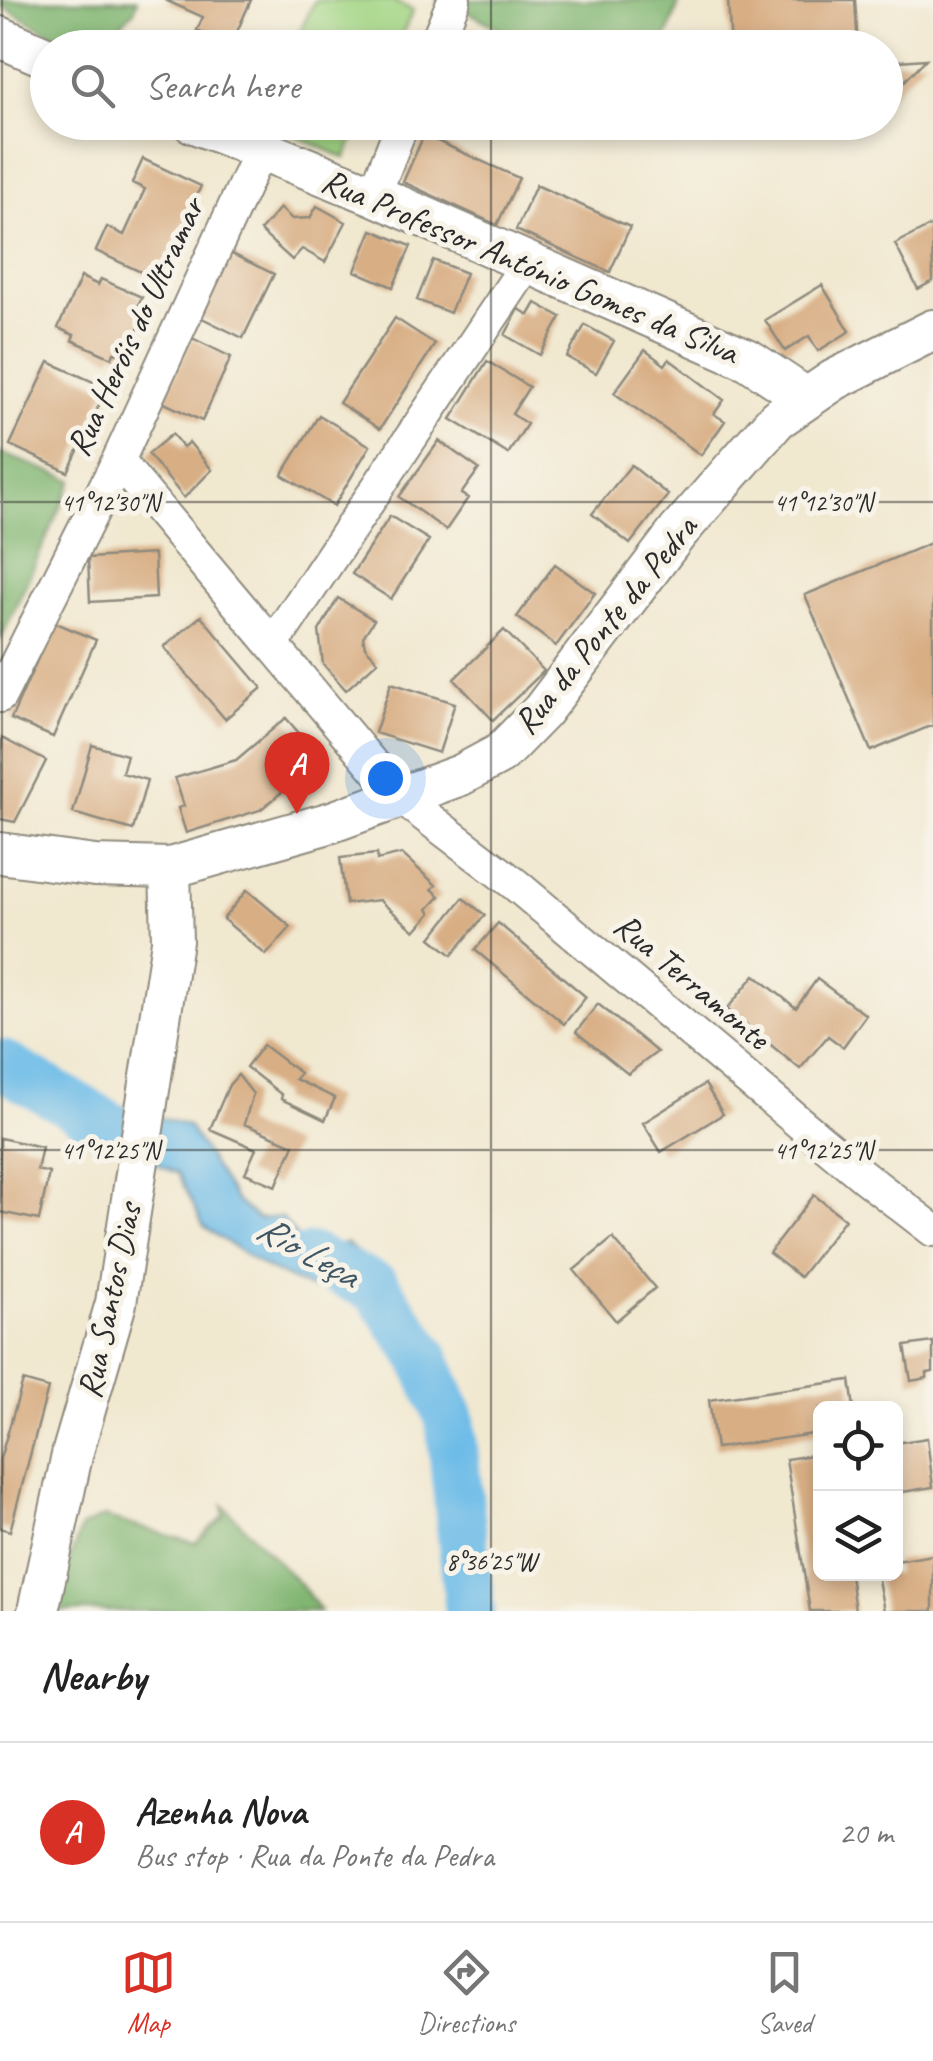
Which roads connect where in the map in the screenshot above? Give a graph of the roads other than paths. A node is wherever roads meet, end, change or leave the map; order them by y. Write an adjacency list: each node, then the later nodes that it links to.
1 (454, 0): 2 (street)
2 (442, 30)
3 (0, 37): 4 (street)
4 (30, 50)
5 (233, 140): 7 (street, Rua Professor António Gomes da Silva)
6 (396, 140): 8 (street)
7 (260, 152): 8 (street, Rua Professor António Gomes da Silva); 12 (street, Rua Heróis do Ultramar)
8 (374, 195): 9 (street, Rua Professor António Gomes da Silva)
9 (526, 264): 11 (street, Rua Professor António Gomes da Silva); 13 (street)
10 (933, 330): 11 (street, Rua da Ponte da Pedra)
11 (806, 398): 15 (street, Rua da Ponte da Pedra)
12 (118, 461): 13 (street, Rua Terramonte); 14 (street, Rua Heróis do Ultramar)
13 (272, 644): 15 (street, Rua Terramonte)
14 (0, 696)
15 (399, 796): 17 (street, Rua da Ponte da Pedra); 18 (street, Rua Terramonte)
16 (0, 852): 17 (street, Rua da Ponte da Pedra)
17 (170, 868): 19 (street, Rua Santos Dias)
18 (933, 1230)
19 (38, 1611)

